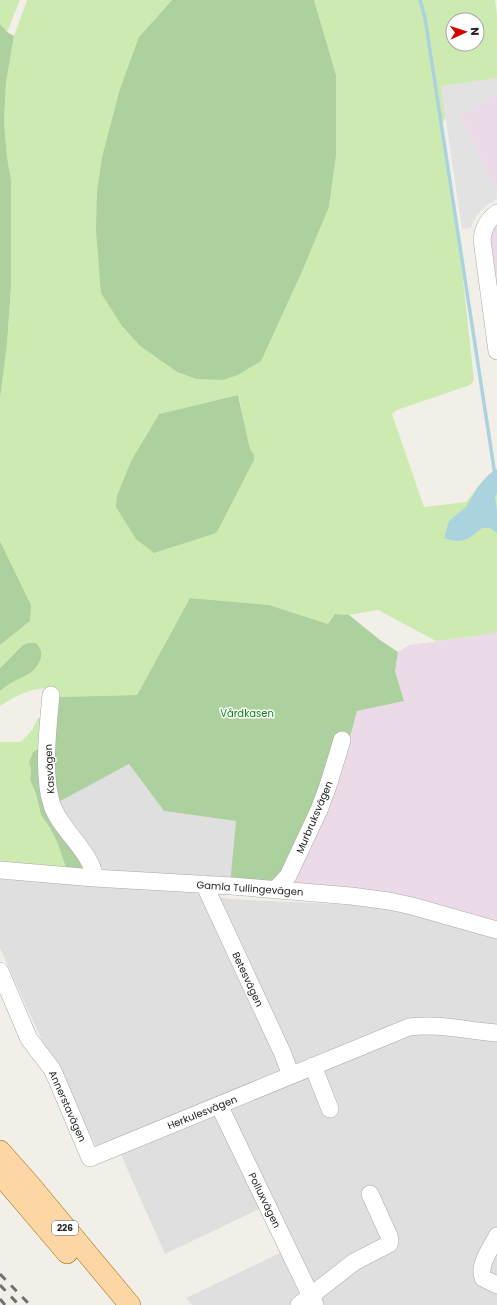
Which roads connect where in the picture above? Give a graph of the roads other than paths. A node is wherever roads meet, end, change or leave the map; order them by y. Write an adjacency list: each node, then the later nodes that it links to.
1 (497, 213): 2 (street)
2 (497, 351)
3 (51, 695): 6 (street, Kasvägen)
4 (342, 740): 8 (street, Murbruksvägen)
5 (0, 870): 6 (street, Gamla Tullingevägen)
6 (94, 878): 7 (street, Gamla Tullingevägen)
7 (204, 884): 8 (street, Gamla Tullingevägen); 13 (street, Betesvägen)
8 (276, 889): 9 (street, Gamla Tullingevägen)
9 (497, 930)
10 (0, 971): 17 (street, Annerstavägen)
11 (497, 1033): 12 (street, Herkulesvägen)
12 (313, 1066): 13 (street, Herkulesvägen); 15 (street)
13 (291, 1075): 14 (street, Herkulesvägen)
14 (219, 1105): 17 (street, Herkulesvägen); 22 (street, Polluxvägen)
15 (330, 1109)
16 (0, 1151): 24 (main road, 226)
17 (90, 1158)
18 (0, 1174): 23 (main road, 226)
19 (370, 1194): 22 (street)
20 (497, 1236): 21 (street)
21 (497, 1285)
22 (309, 1302)
23 (111, 1305)
24 (130, 1305)

